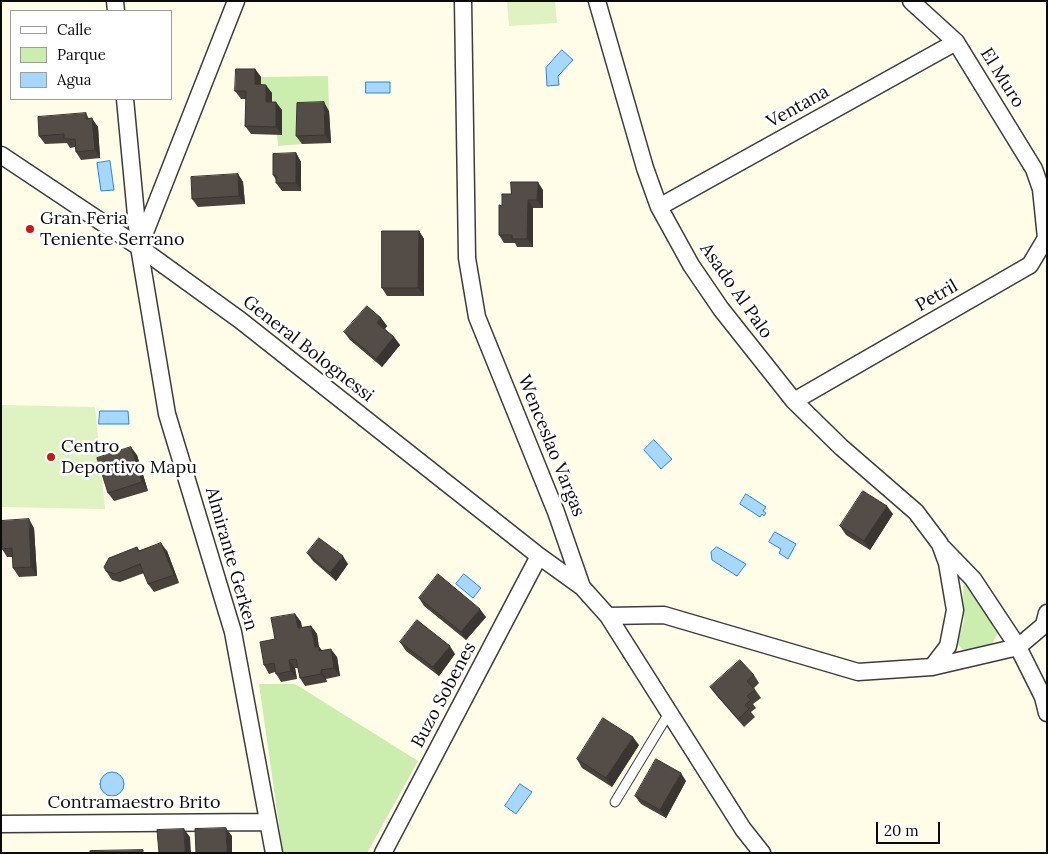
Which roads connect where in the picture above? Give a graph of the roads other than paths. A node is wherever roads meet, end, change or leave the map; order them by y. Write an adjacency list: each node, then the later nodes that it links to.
1 (236, 1): 10 (street)
2 (463, 1): 14 (street, Wenceslao Vargas)
3 (597, 1): 9 (street, Asado Al Palo)
4 (911, 1): 5 (street, El Muro)
5 (956, 42): 8 (street, El Muro); 9 (street, Ventana)
6 (125, 100): 10 (street, Almirante Gerken)
7 (1, 156): 10 (street, General Bolognessi)
8 (1044, 191): 11 (street, Petril)
9 (658, 207): 11 (street, Asado Al Palo)
10 (139, 247): 13 (street, General Bolognessi); 22 (street, Almirante Gerken)
11 (794, 401): 12 (street, Asado Al Palo)
12 (940, 544): 17 (street, Asado Al Palo); 18 (street, Asado Al Palo)
13 (539, 556): 14 (street, General Bolognessi); 25 (street, Buzo Sobenes)
14 (582, 587): 16 (street, Wenceslao Vargas)
15 (1047, 613): 17 (street)
16 (608, 616): 18 (street); 19 (street, Wenceslao Vargas)
17 (1018, 647): 18 (street); 20 (street, Asado Al Palo)
18 (932, 667)
19 (669, 713): 21 (lane); 26 (street, Wenceslao Vargas)
20 (1047, 713)
21 (615, 802)
22 (268, 822): 23 (street, Contramaestro Brito); 24 (street, Almirante Gerken)
23 (1, 824)
24 (274, 853)
25 (383, 853)
26 (762, 853)

